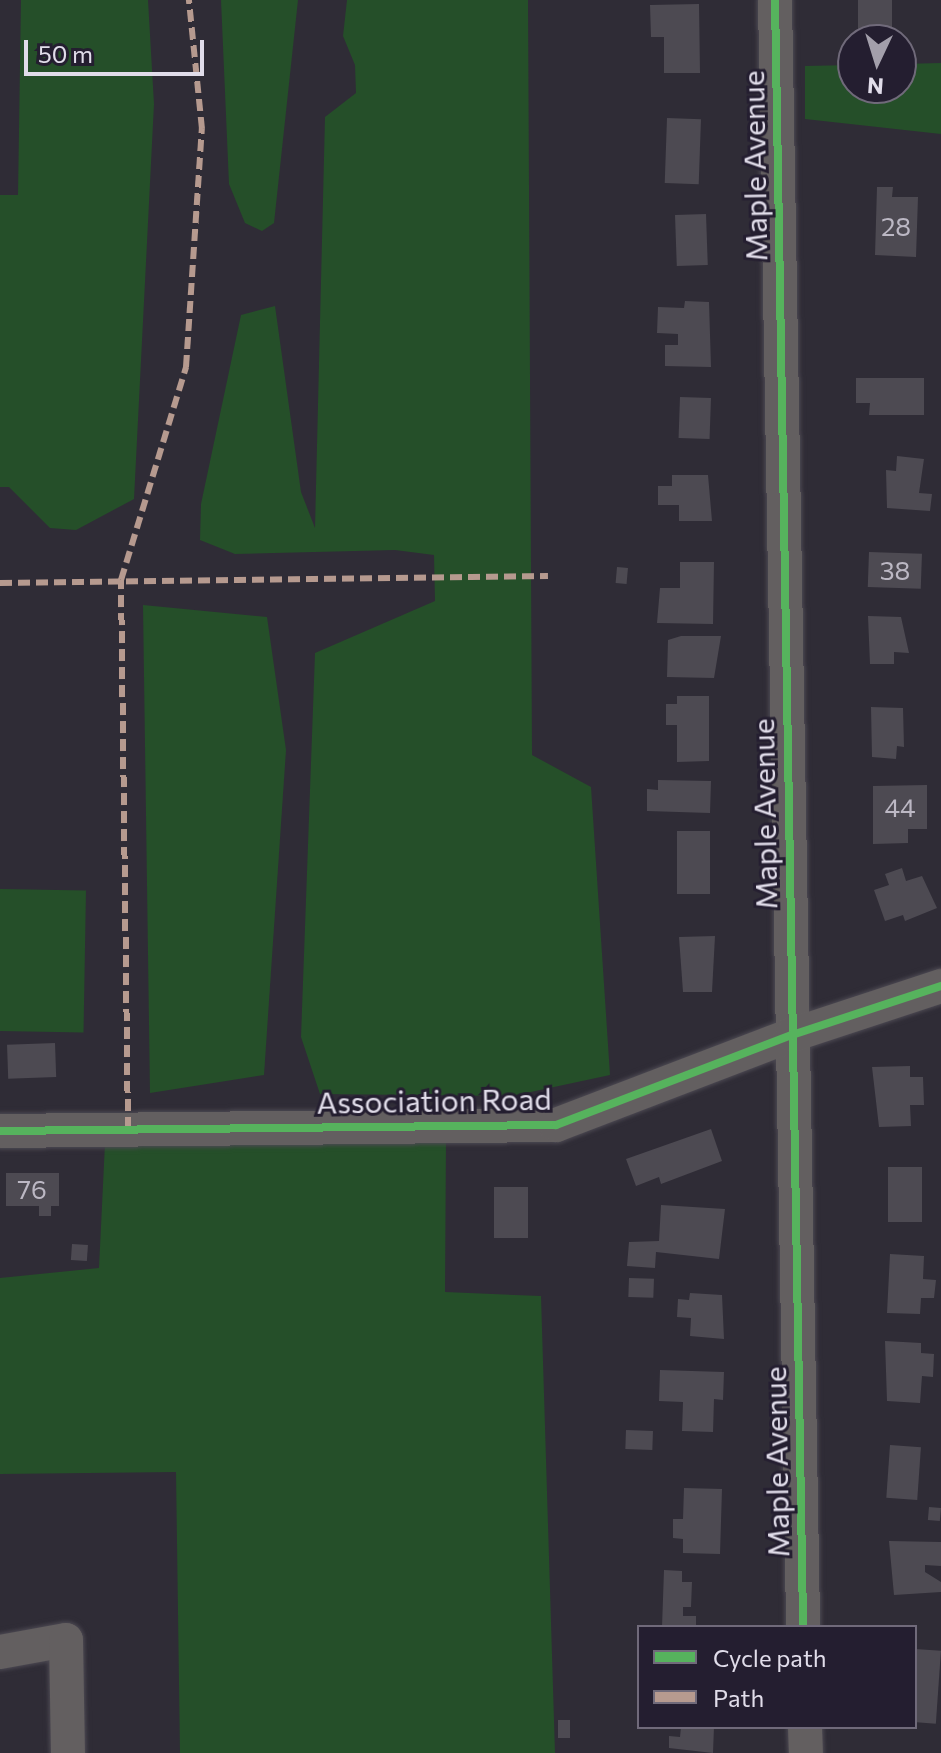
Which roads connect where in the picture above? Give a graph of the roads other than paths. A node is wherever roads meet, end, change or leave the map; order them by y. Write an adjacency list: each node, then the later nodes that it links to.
1 (775, 0): 3 (street, Maple Avenue)
2 (941, 986): 3 (street, Association Road)
3 (792, 1035): 4 (street, Association Road); 5 (street, Maple Avenue)
4 (0, 1131)
5 (803, 1625)
6 (0, 1652): 8 (street)
7 (805, 1729): 9 (street)
8 (68, 1753)
9 (806, 1753)

